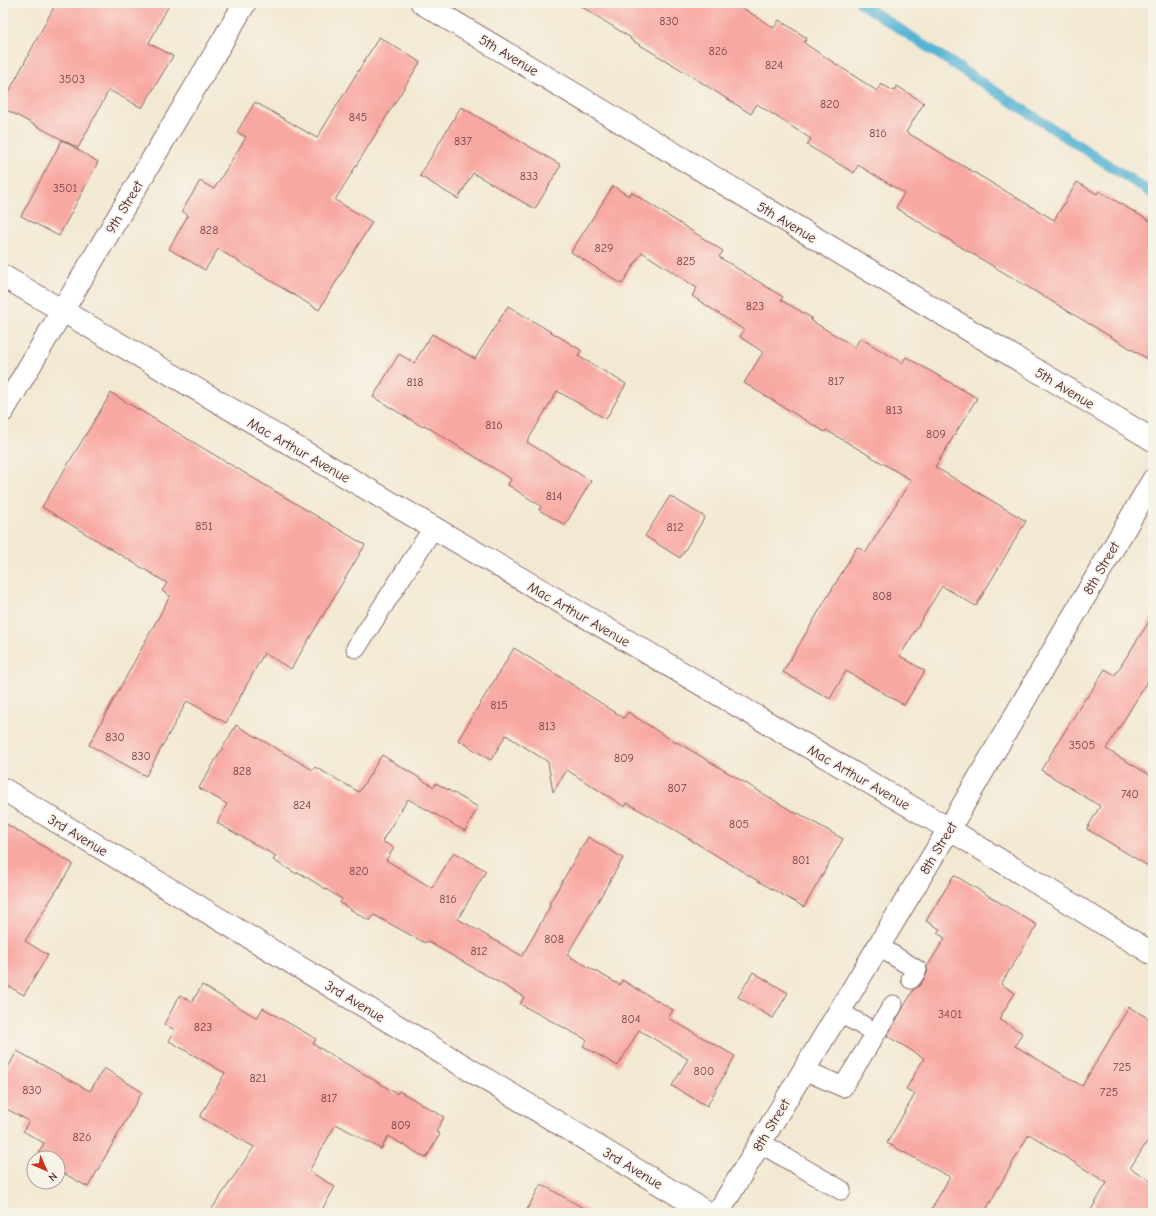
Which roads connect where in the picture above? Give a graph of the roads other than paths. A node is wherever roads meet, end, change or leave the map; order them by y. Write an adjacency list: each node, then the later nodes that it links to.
1 (245, 3): 4 (street, 9th Street)
2 (422, 3): 6 (street, 5th Avenue)
3 (3, 276): 4 (street, Mac Arthur Avenue)
4 (62, 312): 5 (street, 9th Street); 8 (street, Mac Arthur Avenue)
5 (3, 411)
6 (1153, 440)
7 (1153, 480): 11 (street, 8th Street)
8 (433, 528): 9 (lane); 11 (street, Mac Arthur Avenue)
9 (356, 648)
10 (3, 790): 21 (street, 3rd Avenue)
11 (949, 829): 12 (street, 8th Street); 13 (street, Mac Arthur Avenue)
12 (878, 946): 14 (lane); 16 (street, 8th Street)
13 (1153, 954)
14 (911, 979)
15 (893, 1005): 17 (lane)
16 (839, 1012): 17 (lane); 18 (street, 8th Street)
17 (876, 1032): 18 (lane)
18 (804, 1070): 19 (street, 8th Street)
19 (760, 1143): 20 (lane); 22 (street, 8th Street)
20 (841, 1190)
21 (708, 1213)
22 (718, 1213)

